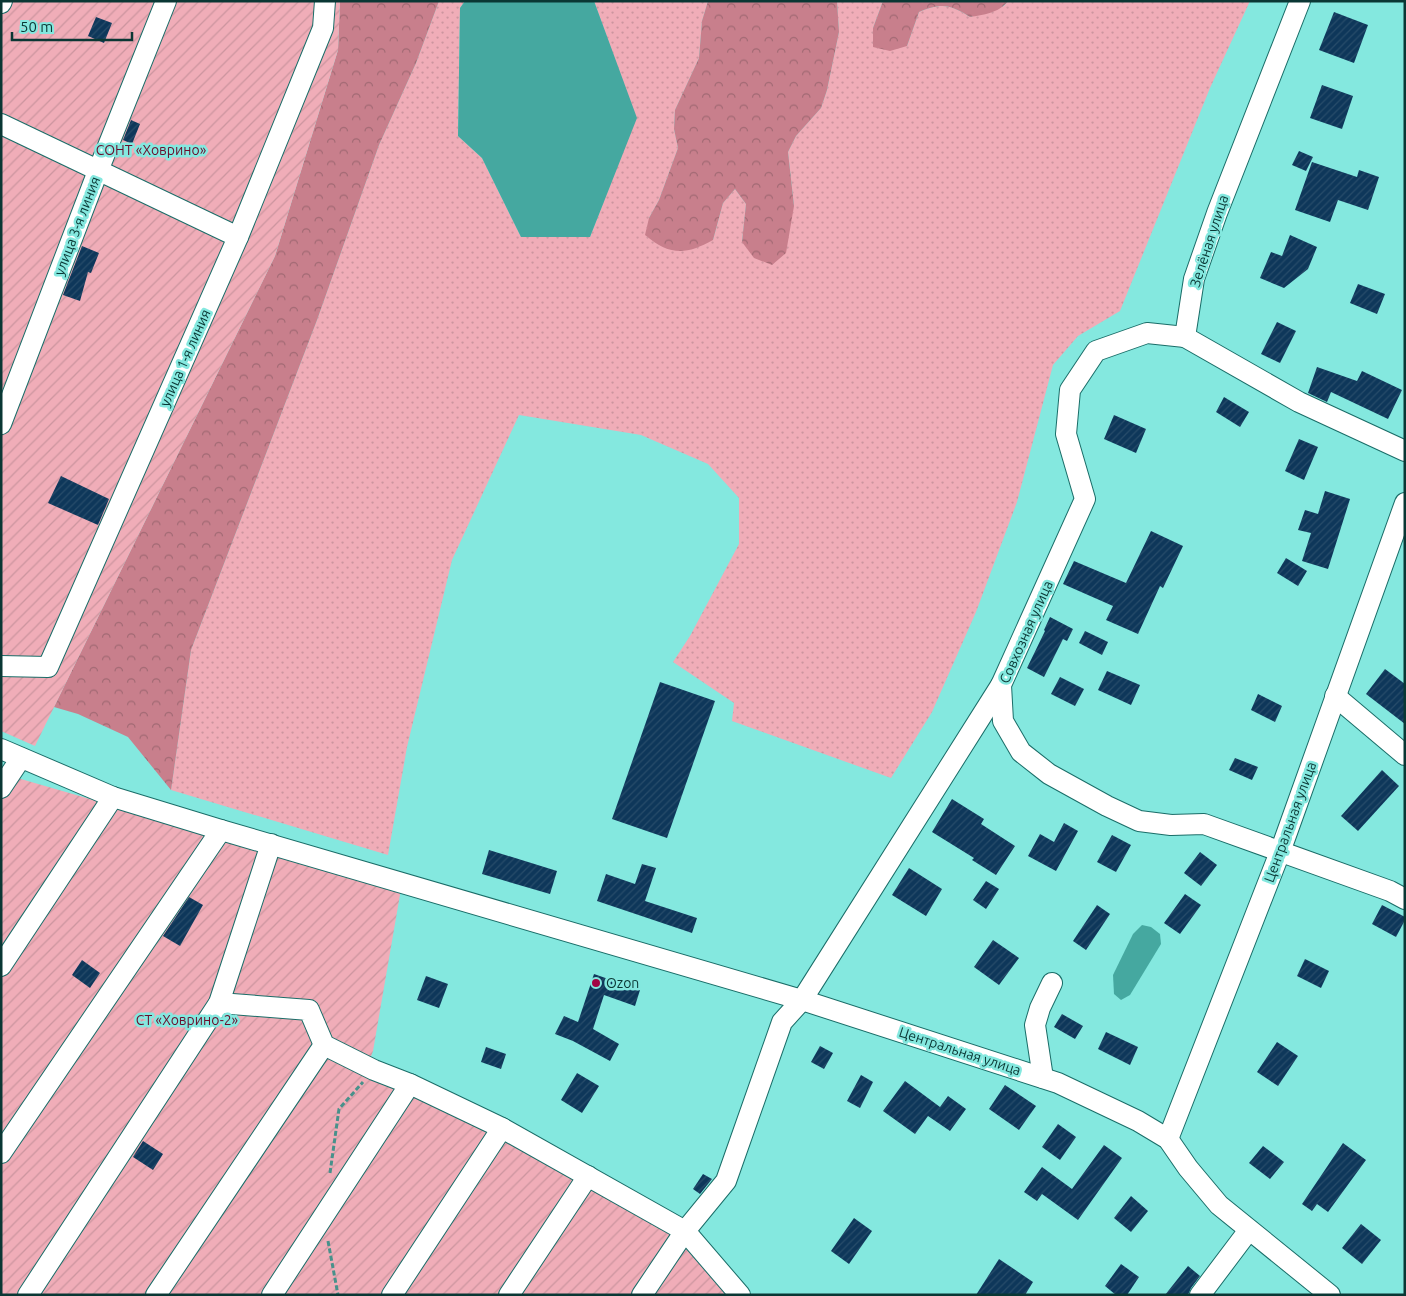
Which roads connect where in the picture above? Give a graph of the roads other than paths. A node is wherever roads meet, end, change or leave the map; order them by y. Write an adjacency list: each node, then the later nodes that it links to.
1 (166, 1): 5 (street, улица 3-я линия)
2 (325, 1): 6 (street, улица 1-я линия)
3 (1300, 1): 7 (street, Зелёная улица)
4 (1, 124): 5 (street)
5 (98, 171): 6 (street); 8 (street, улица 3-я линия)
6 (238, 237): 11 (street, улица 1-я линия)
7 (1185, 337): 9 (street); 12 (street, Совхозная улица)
8 (1, 424)
9 (1405, 451)
10 (1405, 503): 13 (street, Центральная улица)
11 (1, 666)
12 (1001, 685): 21 (street, Совхозная улица); 25 (street)
13 (1335, 696): 15 (street); 21 (street, Центральная улица)
14 (1, 749): 16 (street, Центральная улица)
15 (1405, 754)
16 (22, 758): 17 (street); 18 (street, Центральная улица)
17 (1, 788)
18 (113, 797): 19 (street, Центральная улица); 23 (street)
19 (221, 830): 20 (street, Центральная улица); 32 (street)
20 (271, 844): 25 (street, Центральная улица); 26 (street)
21 (1280, 852): 22 (street, Совхозная улица); 31 (street, Центральная улица)
22 (1405, 899)
23 (1, 966)
24 (1052, 983): 28 (street)
25 (802, 1000): 28 (street, Центральная улица); 35 (street)
26 (219, 1002): 27 (street); 36 (street)
27 (324, 1045): 29 (street); 37 (street)
28 (1043, 1078): 31 (street, Центральная улица)
29 (410, 1084): 30 (street); 38 (street)
30 (502, 1128): 33 (street); 39 (street)
31 (1168, 1139): 34 (street, Центральная улица)
32 (1, 1153)
33 (588, 1176): 35 (street); 40 (street)
34 (1249, 1230): 43 (street); 44 (street, Центральная улица)
35 (685, 1231): 41 (street); 42 (street)
36 (28, 1295)
37 (156, 1295)
38 (272, 1295)
39 (392, 1295)
40 (510, 1295)
41 (642, 1295)
42 (740, 1295)
43 (1200, 1295)
44 (1330, 1295)

